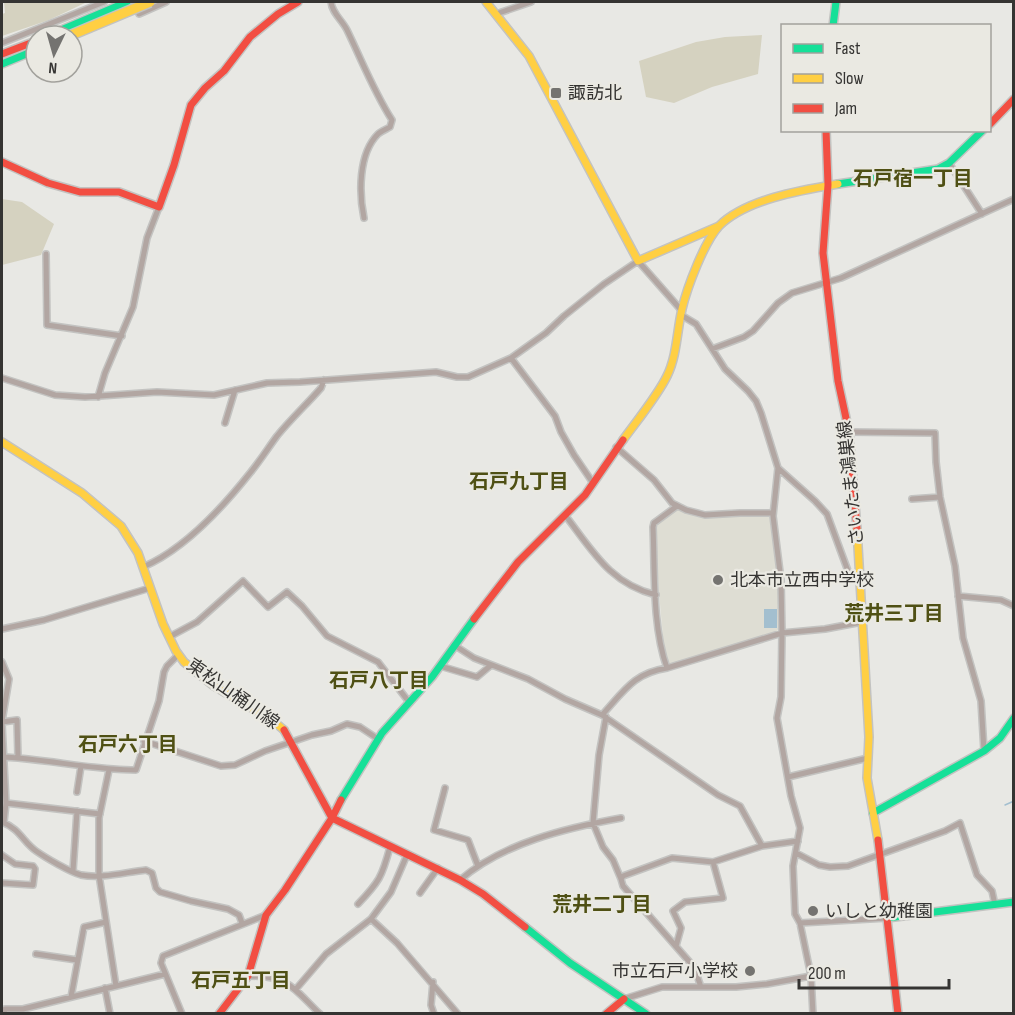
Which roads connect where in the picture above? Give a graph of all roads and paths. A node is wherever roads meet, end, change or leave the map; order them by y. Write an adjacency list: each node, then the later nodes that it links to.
1 (104, 2): 15 (street)
2 (127, 2): 12 (main road)
3 (135, 2): 5 (street)
4 (150, 2): 14 (main road, bridge)
5 (166, 2)
6 (298, 2): 28 (main road)
7 (332, 2): 30 (street)
8 (486, 2): 11 (main road)
9 (531, 2): 11 (street)
10 (836, 2): 13 (main road)
11 (496, 14): 33 (main road)
12 (75, 24)
13 (833, 24)
14 (84, 30)
15 (2, 43)
16 (24, 46): 17 (main road)
17 (2, 54)
18 (24, 55): 19 (main road)
19 (2, 64)
20 (1014, 99): 21 (main road)
21 (991, 123)
22 (826, 132): 26 (main road, さいたま鴻巣線)
23 (981, 132): 25 (main road)
24 (2, 162): 28 (main road)
25 (950, 163): 26 (main road); 29 (street)
26 (828, 185): 31 (main road); 34 (main road, さいたま鴻巣線)
27 (1014, 199): 29 (street)
28 (159, 207): 36 (street)
29 (982, 214): 34 (street)
30 (364, 218)
31 (719, 226): 33 (main road); 35 (main road)
32 (46, 254): 36 (street)
33 (638, 261): 35 (street); 38 (street)
34 (826, 282): 37 (street); 44 (main road, さいたま鴻巣線)
35 (681, 313): 37 (street); 46 (main road)
36 (122, 336): 42 (street)
37 (712, 349): 47 (street)
38 (511, 358): 40 (street); 48 (street)
39 (2, 378): 42 (street)
40 (324, 380): 41 (street); 54 (street)
41 (235, 390): 42 (street); 43 (street)
42 (98, 397)
43 (225, 423)
44 (849, 432): 49 (street); 55 (main road, さいたま鴻巣線)
45 (2, 442): 54 (main road, 東松山桶川線)
46 (616, 447): 48 (main road); 51 (street)
47 (778, 468): 52 (street); 55 (street)
48 (593, 483): 53 (main road)
49 (939, 497): 50 (street); 58 (street)
50 (912, 499)
51 (677, 506): 52 (street); 57 (street)
52 (773, 513): 62 (street)
53 (566, 515): 57 (street); 64 (main road)
54 (143, 567): 56 (main road, 東松山桶川線)
55 (860, 576): 60 (main road, さいたま鴻巣線)
56 (150, 588): 61 (street); 63 (main road, 東松山桶川線)
57 (656, 595): 69 (street)
58 (958, 596): 59 (street); 78 (street)
59 (1014, 606)
60 (862, 622): 62 (street); 81 (main road, さいたま鴻巣線)
61 (2, 628)
62 (782, 633): 69 (street); 85 (street)
63 (169, 637): 65 (main road, 東松山桶川線); 71 (street)
64 (454, 645): 67 (main road); 68 (street)
65 (178, 655): 76 (street); 77 (main road, 東松山桶川線)
66 (2, 662): 70 (street)
67 (440, 666): 68 (street); 71 (main road)
68 (490, 666): 72 (street)
69 (668, 668): 72 (street)
70 (3, 670): 74 (street)
71 (409, 702): 75 (main road)
72 (604, 716): 95 (street); 97 (street)
73 (1014, 718): 78 (main road)
74 (2, 723): 79 (street); 80 (street)
75 (378, 739): 77 (street); 93 (main road)
76 (144, 741): 77 (street); 83 (street)
77 (292, 741): 93 (main road, 東松山桶川線)
78 (984, 751): 90 (main road)
79 (3, 757): 80 (street); 84 (street)
80 (18, 757): 82 (street)
81 (868, 758): 85 (street); 90 (main road, さいたま鴻巣線)
82 (81, 766): 83 (street); 87 (street)
83 (109, 770): 91 (street)
84 (3, 777): 88 (street)
85 (788, 777): 96 (street)
86 (446, 788): 104 (street)
87 (77, 792)
88 (6, 803): 89 (street); 94 (street)
89 (77, 811): 91 (street); 106 (street)
90 (873, 813): 102 (main road, さいたま鴻巣線)
91 (100, 814): 107 (street)
92 (621, 818): 95 (street)
93 (332, 819): 98 (main road); 115 (main road)
94 (3, 822): 106 (street)
95 (593, 823): 104 (street); 108 (street)
96 (798, 841): 97 (street); 99 (street)
97 (762, 846): 103 (street)
98 (390, 847): 101 (main road); 113 (street)
99 (796, 853): 102 (street); 120 (street)
100 (2, 855): 110 (street)
101 (407, 855): 105 (main road); 117 (street)
102 (881, 855): 114 (street); 116 (main road, さいたま鴻巣線)
103 (713, 862): 108 (street); 121 (street)
104 (478, 866): 109 (street)
105 (438, 868): 109 (main road); 111 (street)
106 (73, 872): 107 (street)
107 (99, 875): 118 (street); 119 (street)
108 (621, 879): 121 (street)
109 (460, 880): 133 (main road)
110 (2, 883)
111 (420, 893)
112 (1014, 902): 114 (main road)
113 (358, 904)
114 (995, 905): 116 (main road)
115 (266, 915): 119 (street); 125 (main road)
116 (887, 918): 120 (street); 144 (main road, さいたま鴻巣線)
117 (371, 919): 127 (street); 131 (street)
118 (106, 922): 123 (street); 128 (street)
119 (242, 923): 124 (street)
120 (800, 923): 126 (street)
121 (676, 946): 129 (street)
122 (36, 954): 123 (street)
123 (77, 960): 132 (street)
124 (165, 974): 128 (street); 137 (street)
125 (248, 976): 131 (street); 138 (main road)
126 (811, 976): 129 (street); 143 (street)
127 (433, 982): 134 (street); 140 (street)
128 (116, 986): 130 (street)
129 (701, 987): 133 (street)
130 (105, 988): 132 (street); 136 (street)
131 (296, 989): 139 (street)
132 (71, 997): 135 (street)
133 (624, 999): 141 (main road); 142 (main road)
134 (432, 1013)
135 (4, 1014)
136 (110, 1014)
137 (182, 1014)
138 (219, 1014)
139 (320, 1014)
140 (458, 1014)
141 (606, 1014)
142 (646, 1014)
143 (813, 1014)
144 (898, 1014)

